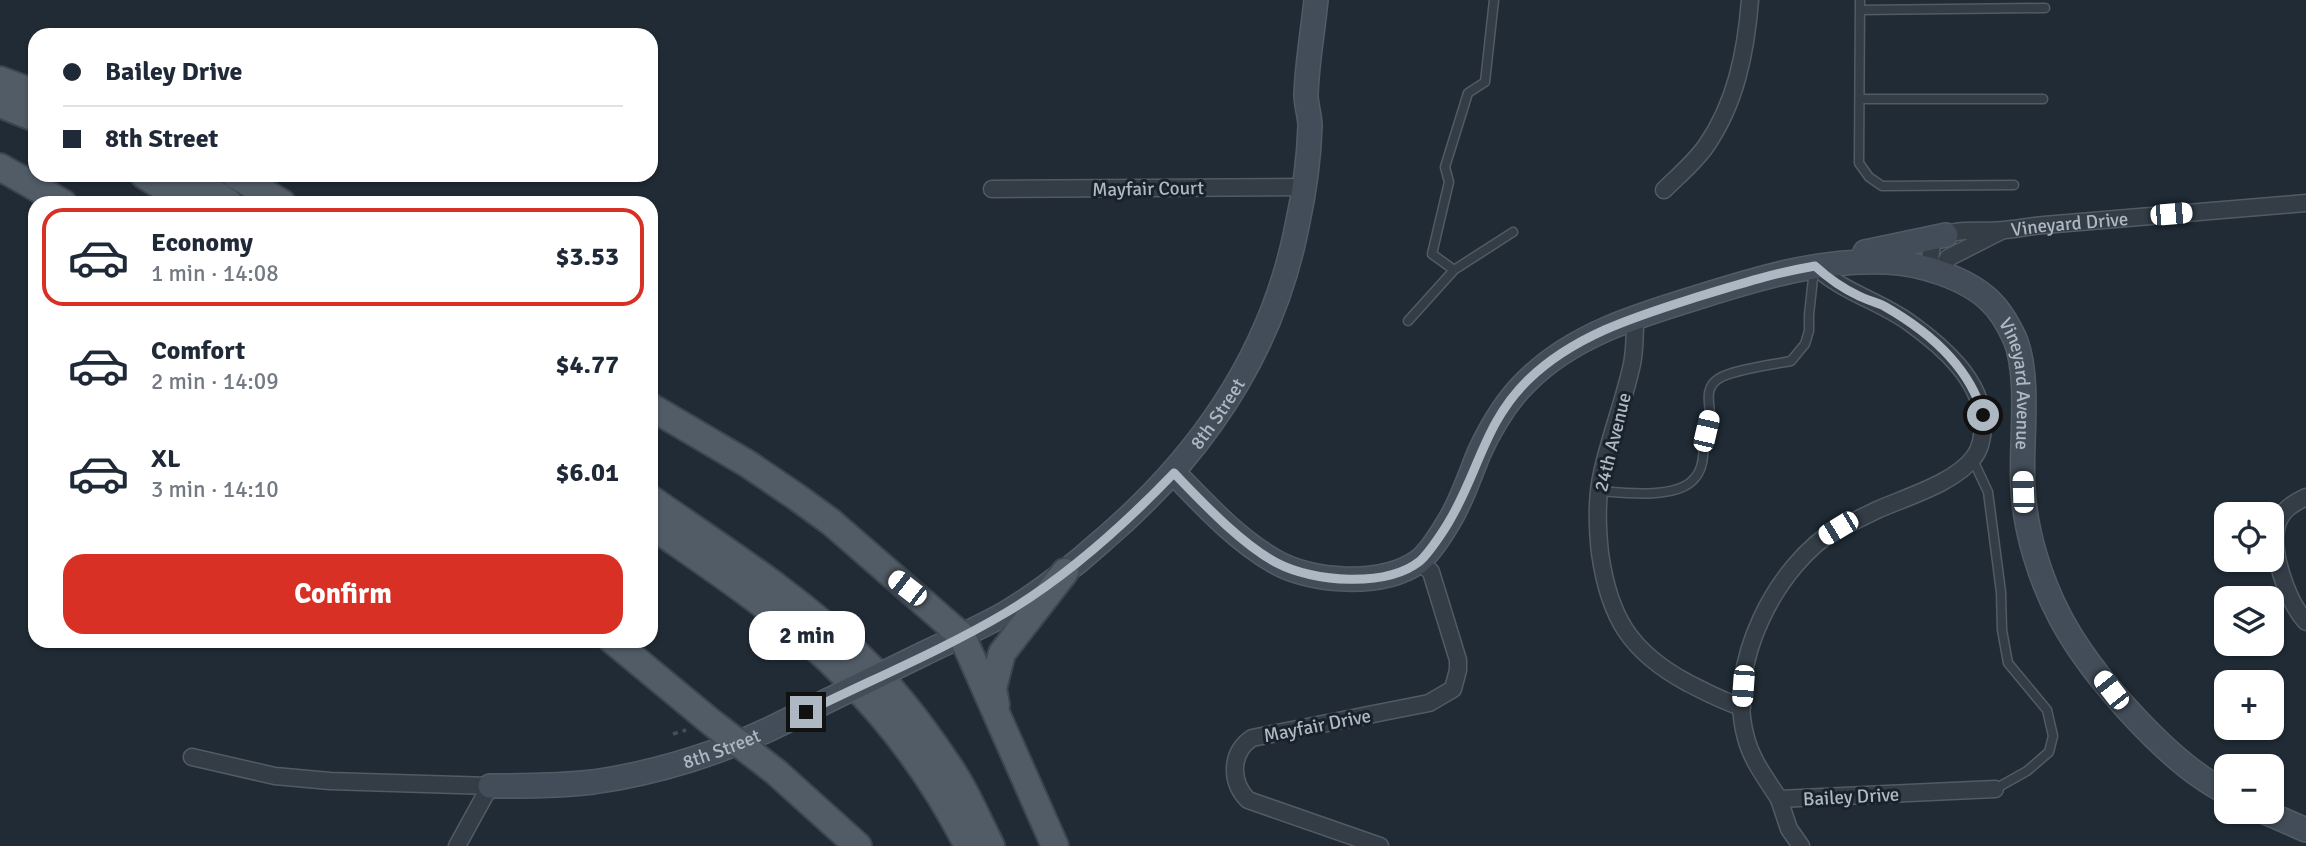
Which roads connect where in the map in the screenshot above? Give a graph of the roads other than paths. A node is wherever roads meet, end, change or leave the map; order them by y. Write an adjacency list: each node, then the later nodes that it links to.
1 (1316, 0): 20 (street, 8th Street)
2 (1494, 0): 32 (lane)
3 (1750, 0): 22 (street)
4 (1860, 0): 6 (lane)
5 (2045, 8): 6 (lane)
6 (1860, 10): 11 (lane)
7 (0, 62): 8 (main road)
8 (28, 72)
9 (0, 80): 10 (main road)
10 (28, 90)
11 (1860, 99): 12 (lane); 19 (lane)
12 (2043, 99)
13 (0, 104): 14 (main road)
14 (28, 115)
15 (0, 167): 23 (main road)
16 (155, 182): 24 (main road)
17 (199, 182): 25 (main road)
18 (247, 182): 26 (main road)
19 (2014, 185)
20 (1304, 187): 21 (street, Mayfair Court); 38 (street, 8th Street)
21 (992, 189)
22 (1664, 190)
23 (50, 196)
24 (177, 196)
25 (219, 196)
26 (270, 196)
27 (2306, 204): 28 (street, Vineyard Drive)
28 (2001, 231): 30 (street, Vineyard Drive); 33 (street, Vineyard Drive)
29 (1513, 232): 32 (lane)
30 (1946, 235): 31 (street); 33 (street)
31 (1815, 266): 33 (street); 34 (street); 37 (street); 39 (lane)
32 (1454, 270): 35 (lane)
33 (1935, 272): 52 (street, Vineyard Avenue)
34 (1635, 316): 39 (street, 24th Avenue); 43 (street)
35 (1408, 321)
36 (658, 411): 46 (main road)
37 (1972, 459): 48 (street, Bailey Drive); 54 (lane)
38 (1174, 473): 43 (street); 44 (street, 8th Street)
39 (1599, 491): 48 (street, 24th Avenue)
40 (2306, 497): 45 (street)
41 (658, 504): 61 (main road)
42 (658, 531): 60 (main road)
43 (1420, 561): 63 (street, Mayfair Drive)
44 (1065, 572): 46 (street, 8th Street); 49 (main road)
45 (2306, 622)
46 (962, 636): 49 (main road); 50 (street, 8th Street, bridge)
47 (622, 648): 50 (main road)
48 (1742, 707): 55 (street, Bailey Drive)
49 (998, 717): 62 (main road)
50 (738, 743): 53 (street, 8th Street); 59 (main road)
51 (192, 757): 53 (street, 8th Street)
52 (2214, 785)
53 (491, 786): 58 (street)
54 (1994, 789): 55 (street, Bailey Drive)
55 (1779, 799): 64 (street)
56 (2284, 820): 57 (street)
57 (2306, 830)
58 (457, 846)
59 (859, 846)
60 (968, 846)
61 (991, 846)
62 (1055, 846)
63 (1380, 846)
64 (1801, 846)

